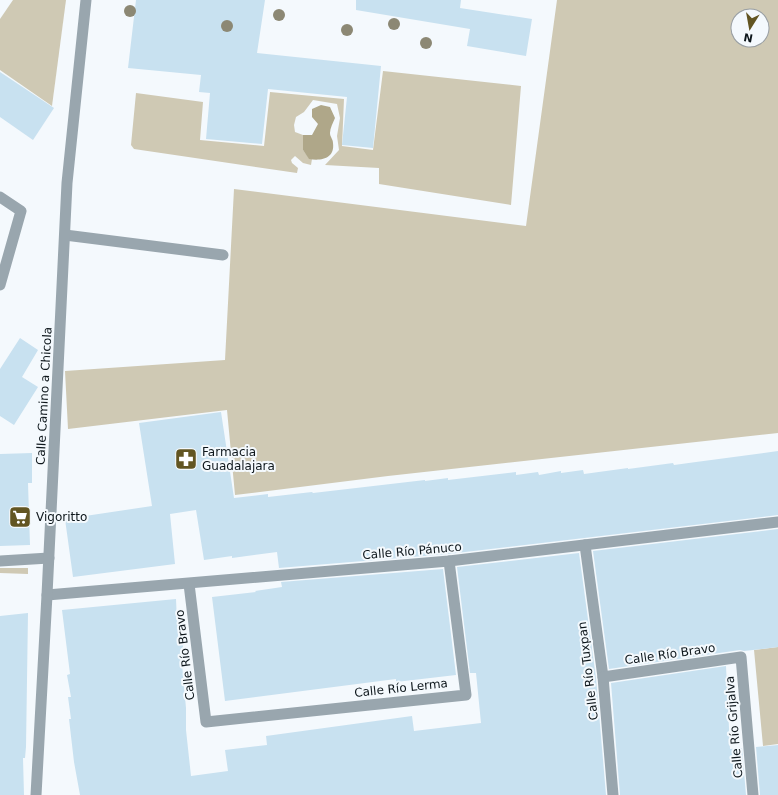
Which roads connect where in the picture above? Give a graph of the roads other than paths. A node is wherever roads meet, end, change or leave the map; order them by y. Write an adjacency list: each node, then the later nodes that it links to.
1 (86, 0): 3 (street, Calle Camino a Chicola)
2 (0, 197): 4 (street)
3 (65, 235): 5 (street); 9 (street, Calle Camino a Chicola)
4 (4, 253): 6 (street)
5 (223, 255)
6 (0, 285)
7 (778, 522): 8 (street, Calle Río Pánuco)
8 (585, 545): 11 (street, Calle Río Pánuco); 15 (street, Calle Río Tuxpan)
9 (49, 558): 10 (street); 13 (street, Calle Camino a Chicola)
10 (0, 561)
11 (449, 561): 12 (street, Calle Río Pánuco); 16 (street, Calle Río Lerma)
12 (189, 584): 13 (street, Calle Río Pánuco); 16 (street, Calle Río Bravo)
13 (47, 595): 17 (street, Calle Camino a Chicola)
14 (742, 657): 15 (street, Calle Río Bravo); 19 (street, Calle Río Grijalva)
15 (603, 677): 18 (street, Calle Río Tuxpan)
16 (206, 722)
17 (36, 795)
18 (613, 795)
19 (753, 795)

